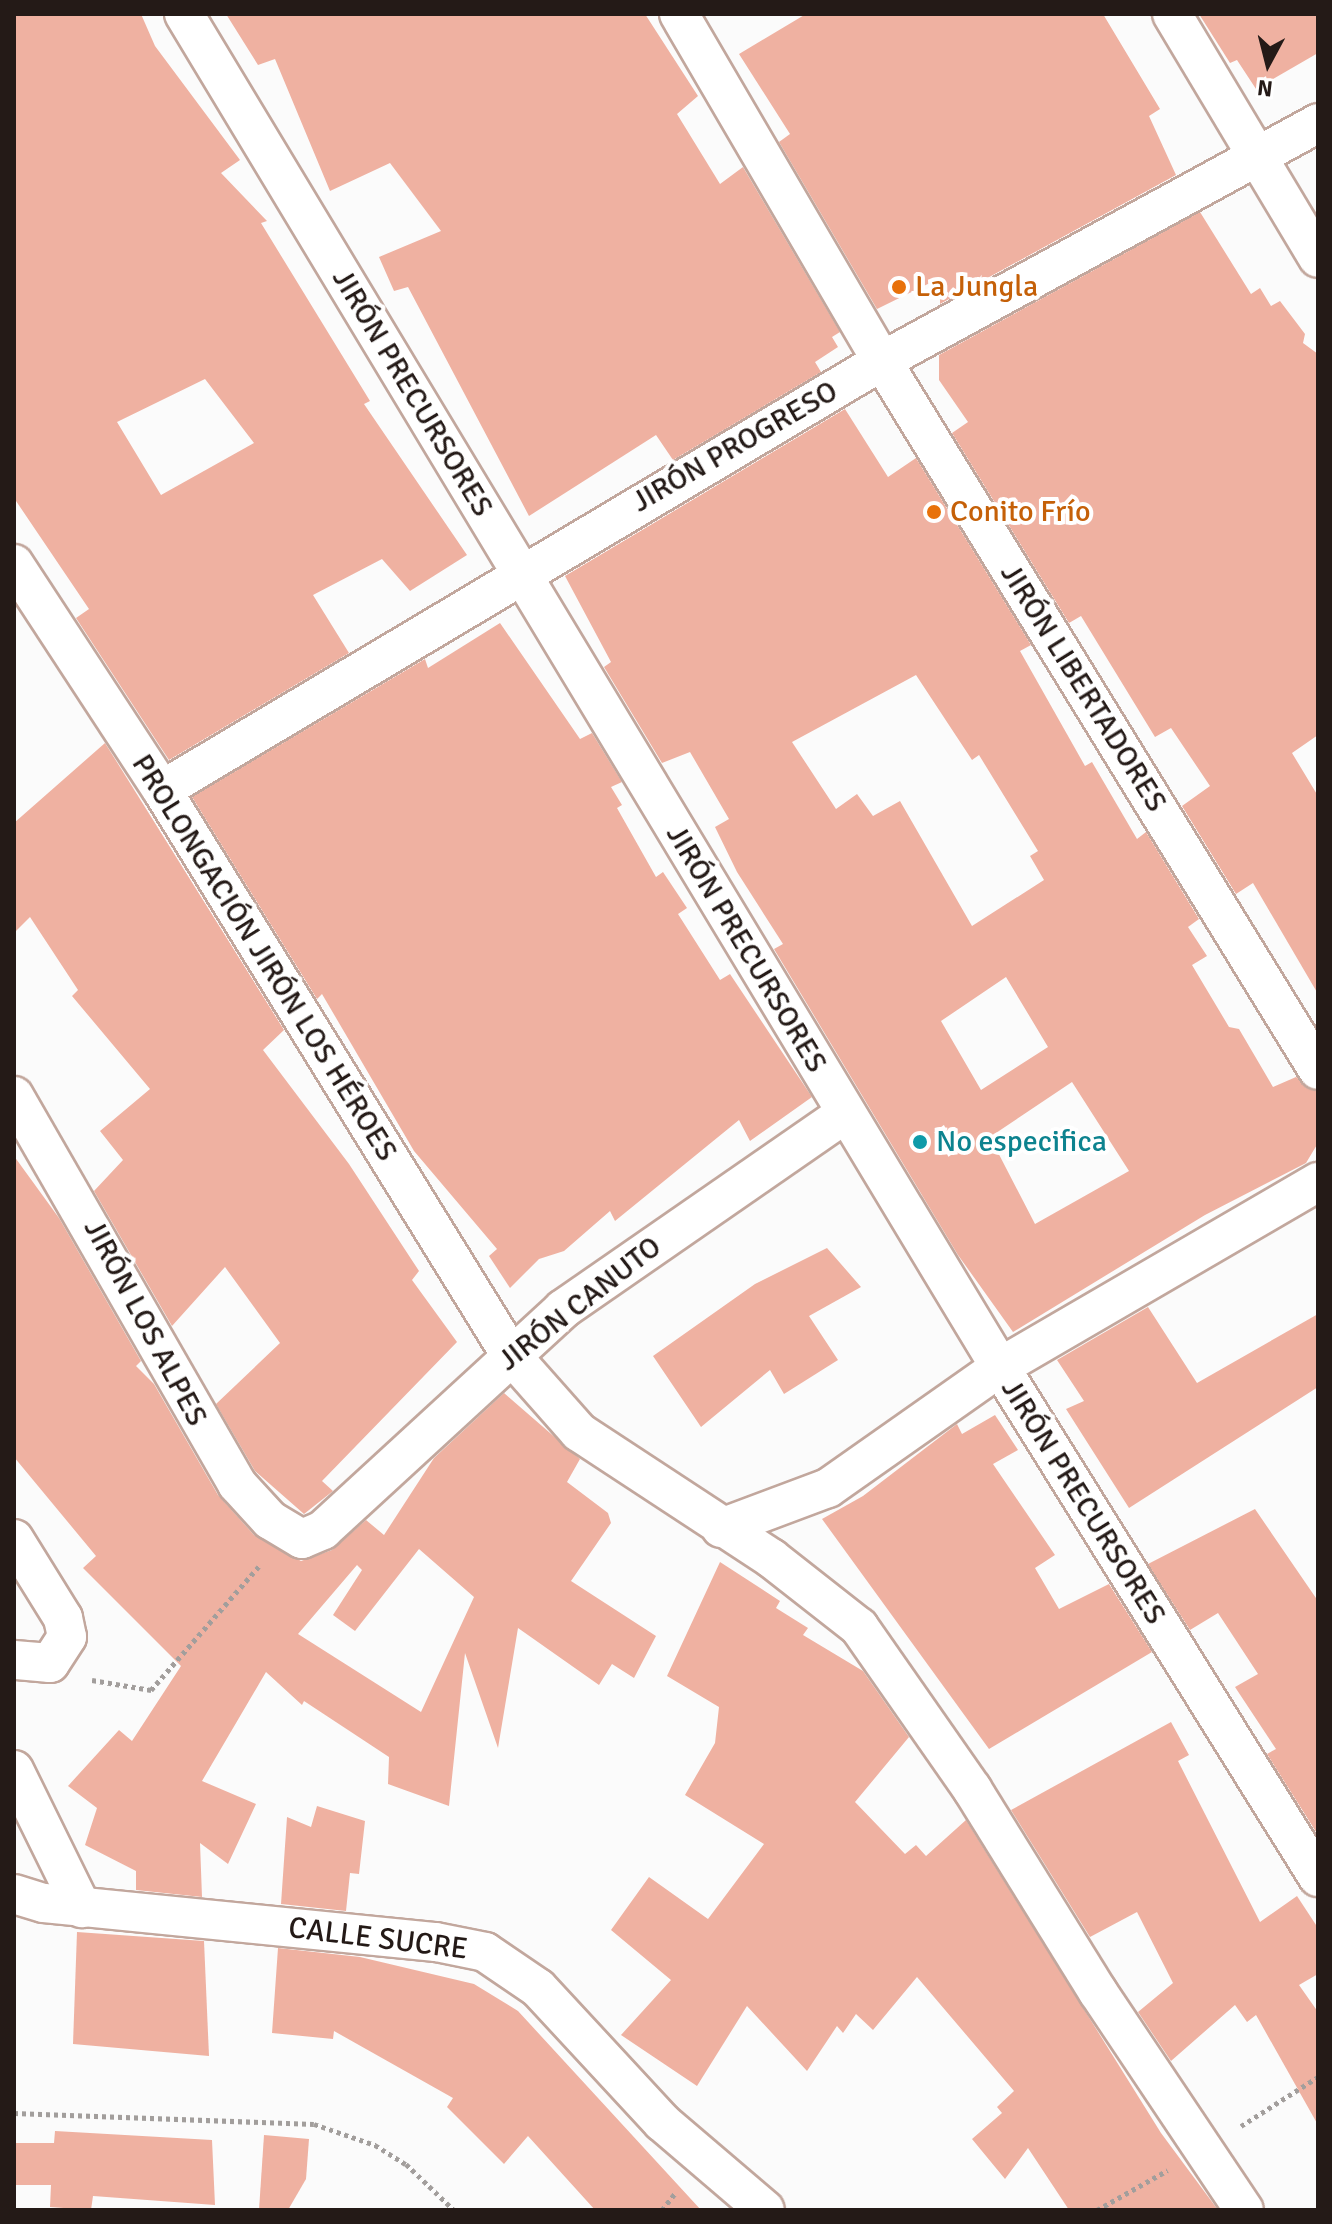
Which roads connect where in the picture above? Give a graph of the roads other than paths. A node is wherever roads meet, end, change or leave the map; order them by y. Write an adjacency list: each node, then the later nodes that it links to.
1 (184, 14): 9 (street, JIRÓN PRECURSORES)
2 (679, 14): 7 (street, JIRÓN LIBERTADORES)
3 (1172, 14): 5 (street)
4 (1318, 123): 5 (street, JIRÓN PROGRESO)
5 (1258, 158): 6 (street); 7 (street, JIRÓN PROGRESO)
6 (1318, 258)
7 (882, 361): 9 (street, JIRÓN PROGRESO); 11 (street, JIRÓN LIBERTADORES)
8 (14, 564): 10 (street, PROLONGACIÓN JIRÓN LOS HÉROES)
9 (519, 574): 10 (street, JIRÓN PROGRESO); 13 (street, JIRÓN PRECURSORES)
10 (162, 790): 15 (street, PROLONGACIÓN JIRÓN LOS HÉROES)
11 (1318, 1070)
12 (14, 1096): 18 (street, JIRÓN LOS ALPES)
13 (846, 1113): 15 (street, JIRÓN CANUTO); 16 (street, JIRÓN PRECURSORES)
14 (1318, 1182): 16 (street)
15 (510, 1354): 17 (street, PROLONGACIÓN JIRÓN LOS HÉROES); 18 (street, JIRÓN CANUTO)
16 (1000, 1367): 17 (street); 22 (street, JIRÓN PRECURSORES)
17 (721, 1528): 26 (street, PROLONGACIÓN JIRÓN LOS HÉROES)
18 (294, 1537)
19 (14, 1539): 20 (street)
20 (14, 1660)
21 (14, 1770): 24 (street)
22 (1318, 1877)
23 (14, 1894): 24 (street, CALLE SUCRE)
24 (82, 1908): 25 (street, CALLE SUCRE)
25 (765, 2210)
26 (1244, 2210)

